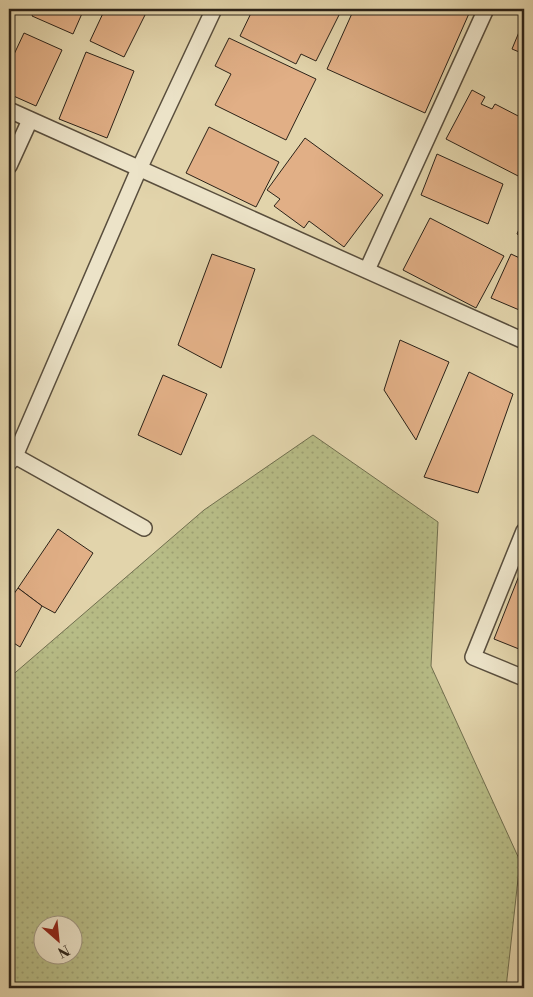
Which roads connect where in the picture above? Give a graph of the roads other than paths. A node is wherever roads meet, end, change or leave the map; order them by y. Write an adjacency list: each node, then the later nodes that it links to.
1 (214, 9): 6 (street)
2 (486, 9): 7 (street)
3 (9, 110): 4 (street)
4 (30, 120): 5 (street); 6 (street)
5 (9, 166)
6 (139, 169): 7 (street); 9 (street)
7 (367, 270): 8 (street)
8 (524, 341)
9 (11, 457): 10 (street)
10 (144, 528)
11 (524, 532): 12 (street)
12 (524, 678)

